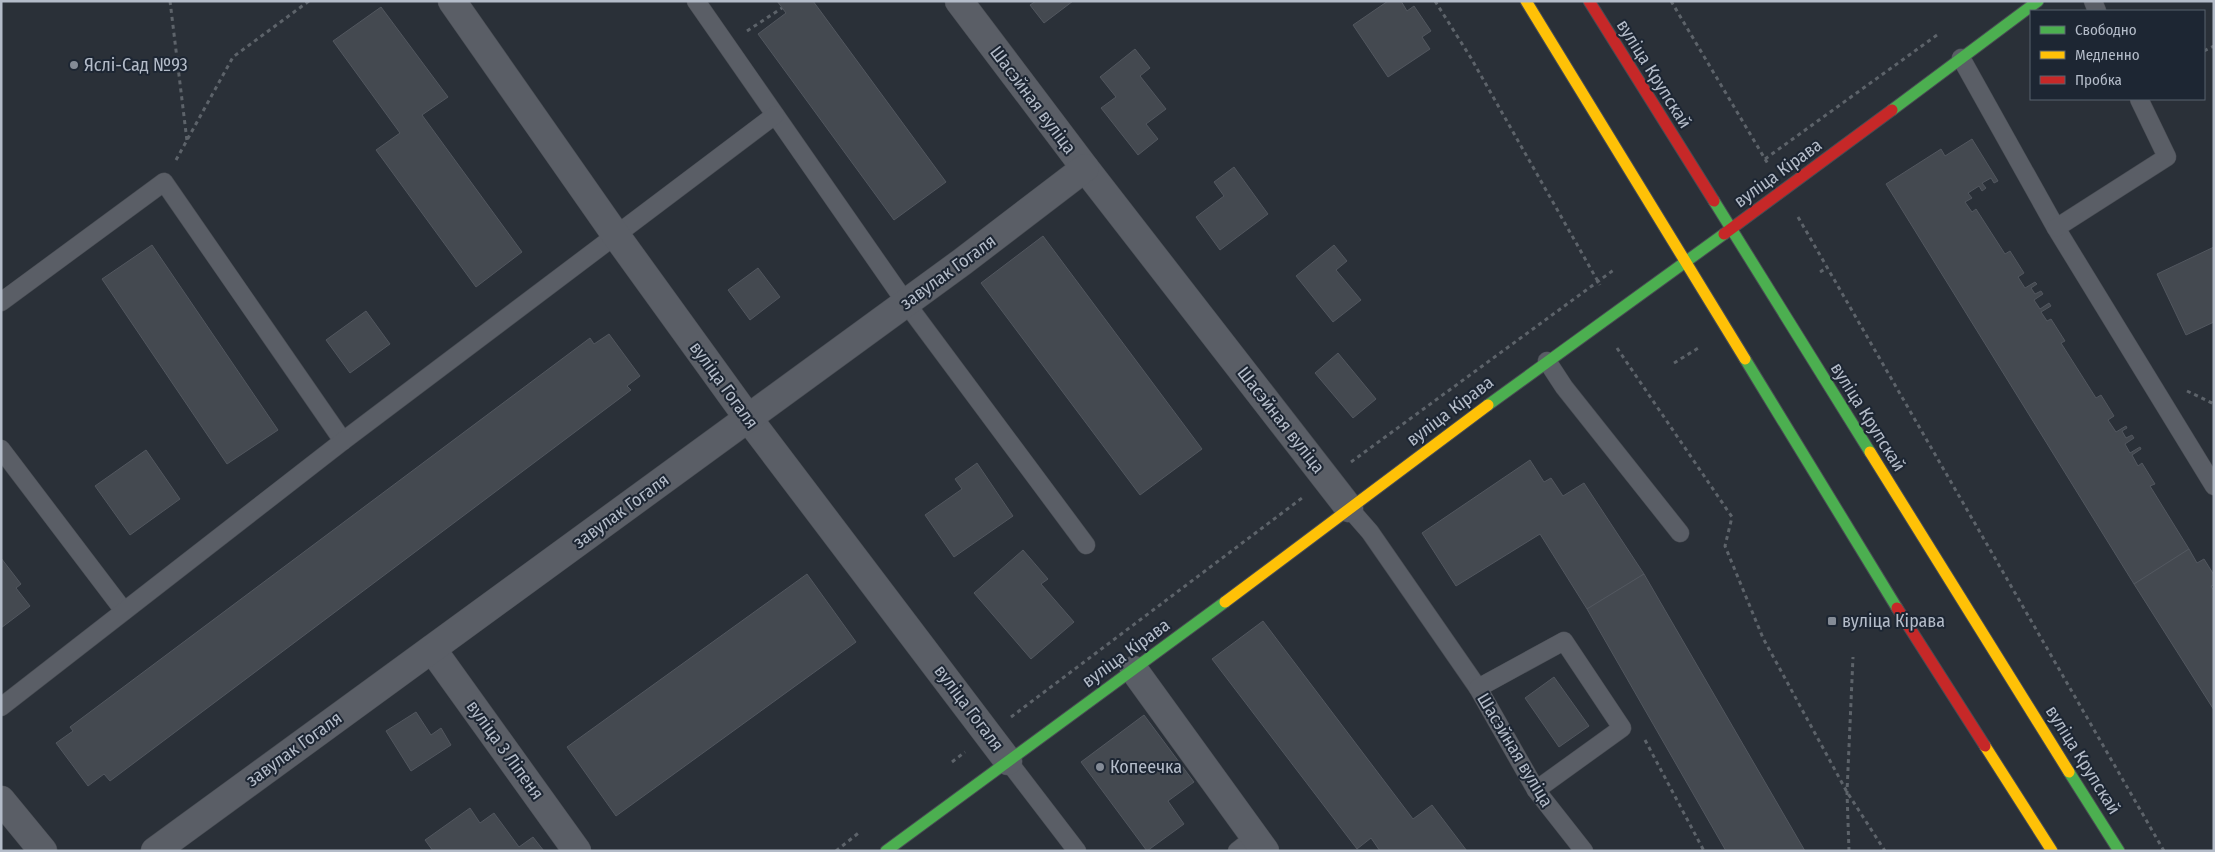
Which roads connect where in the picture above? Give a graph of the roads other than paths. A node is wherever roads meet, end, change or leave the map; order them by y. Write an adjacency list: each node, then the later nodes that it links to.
1 (452, 1): 13 (street, вуліца Гогаля)
2 (696, 1): 9 (lane)
3 (959, 1): 10 (street, Шасэйная вуліца)
4 (1526, 1): 14 (main road)
5 (1589, 1): 12 (main road, вуліца Крупскай)
6 (2038, 1): 7 (main road, вуліца Кірава)
7 (1961, 58): 11 (lane); 12 (main road, вуліца Кірава)
8 (2139, 100): 11 (lane)
9 (775, 115): 13 (lane); 16 (lane)
10 (1085, 168): 16 (street, завулак Гогаля); 22 (street, Шасэйная вуліца)
11 (2056, 228): 21 (lane)
12 (1730, 230): 14 (main road, вуліца Кірава); 41 (main road, вуліца Крупскай)
13 (615, 234): 18 (street, вуліца Гогаля); 19 (lane)
14 (1686, 260): 17 (main road, вуліца Кірава); 40 (main road)
15 (1, 302): 19 (lane)
16 (906, 303): 18 (street, завулак Гогаля); 24 (lane)
17 (1547, 361): 22 (main road, вуліца Кірава); 23 (lane)
18 (748, 418): 26 (street, завулак Гогаля); 30 (street, вуліца Гогаля)
19 (343, 441): 25 (lane)
20 (1, 449): 25 (lane)
21 (2214, 486)
22 (1349, 508): 27 (main road, вуліца Кірава); 28 (lane, Шасэйная вуліца)
23 (1680, 533)
24 (1086, 545)
25 (124, 611): 29 (lane)
26 (432, 649): 35 (street, завулак Гогаля); 36 (street, вуліца 3 Ліпеня)
27 (1134, 670): 30 (main road, вуліца Кірава); 33 (street)
28 (1478, 688): 31 (lane, Шасэйная вуліца); 31 (lane)
29 (1, 707)
30 (1008, 761): 37 (main road, вуліца Кірава); 38 (lane)
31 (1536, 790): 39 (lane, Шасэйная вуліца)
32 (1, 800): 34 (street)
33 (1253, 846)
34 (43, 851)
35 (155, 851)
36 (577, 851)
37 (886, 851)
38 (1077, 851)
39 (1584, 851)
40 (2052, 851)
41 (2119, 851)

